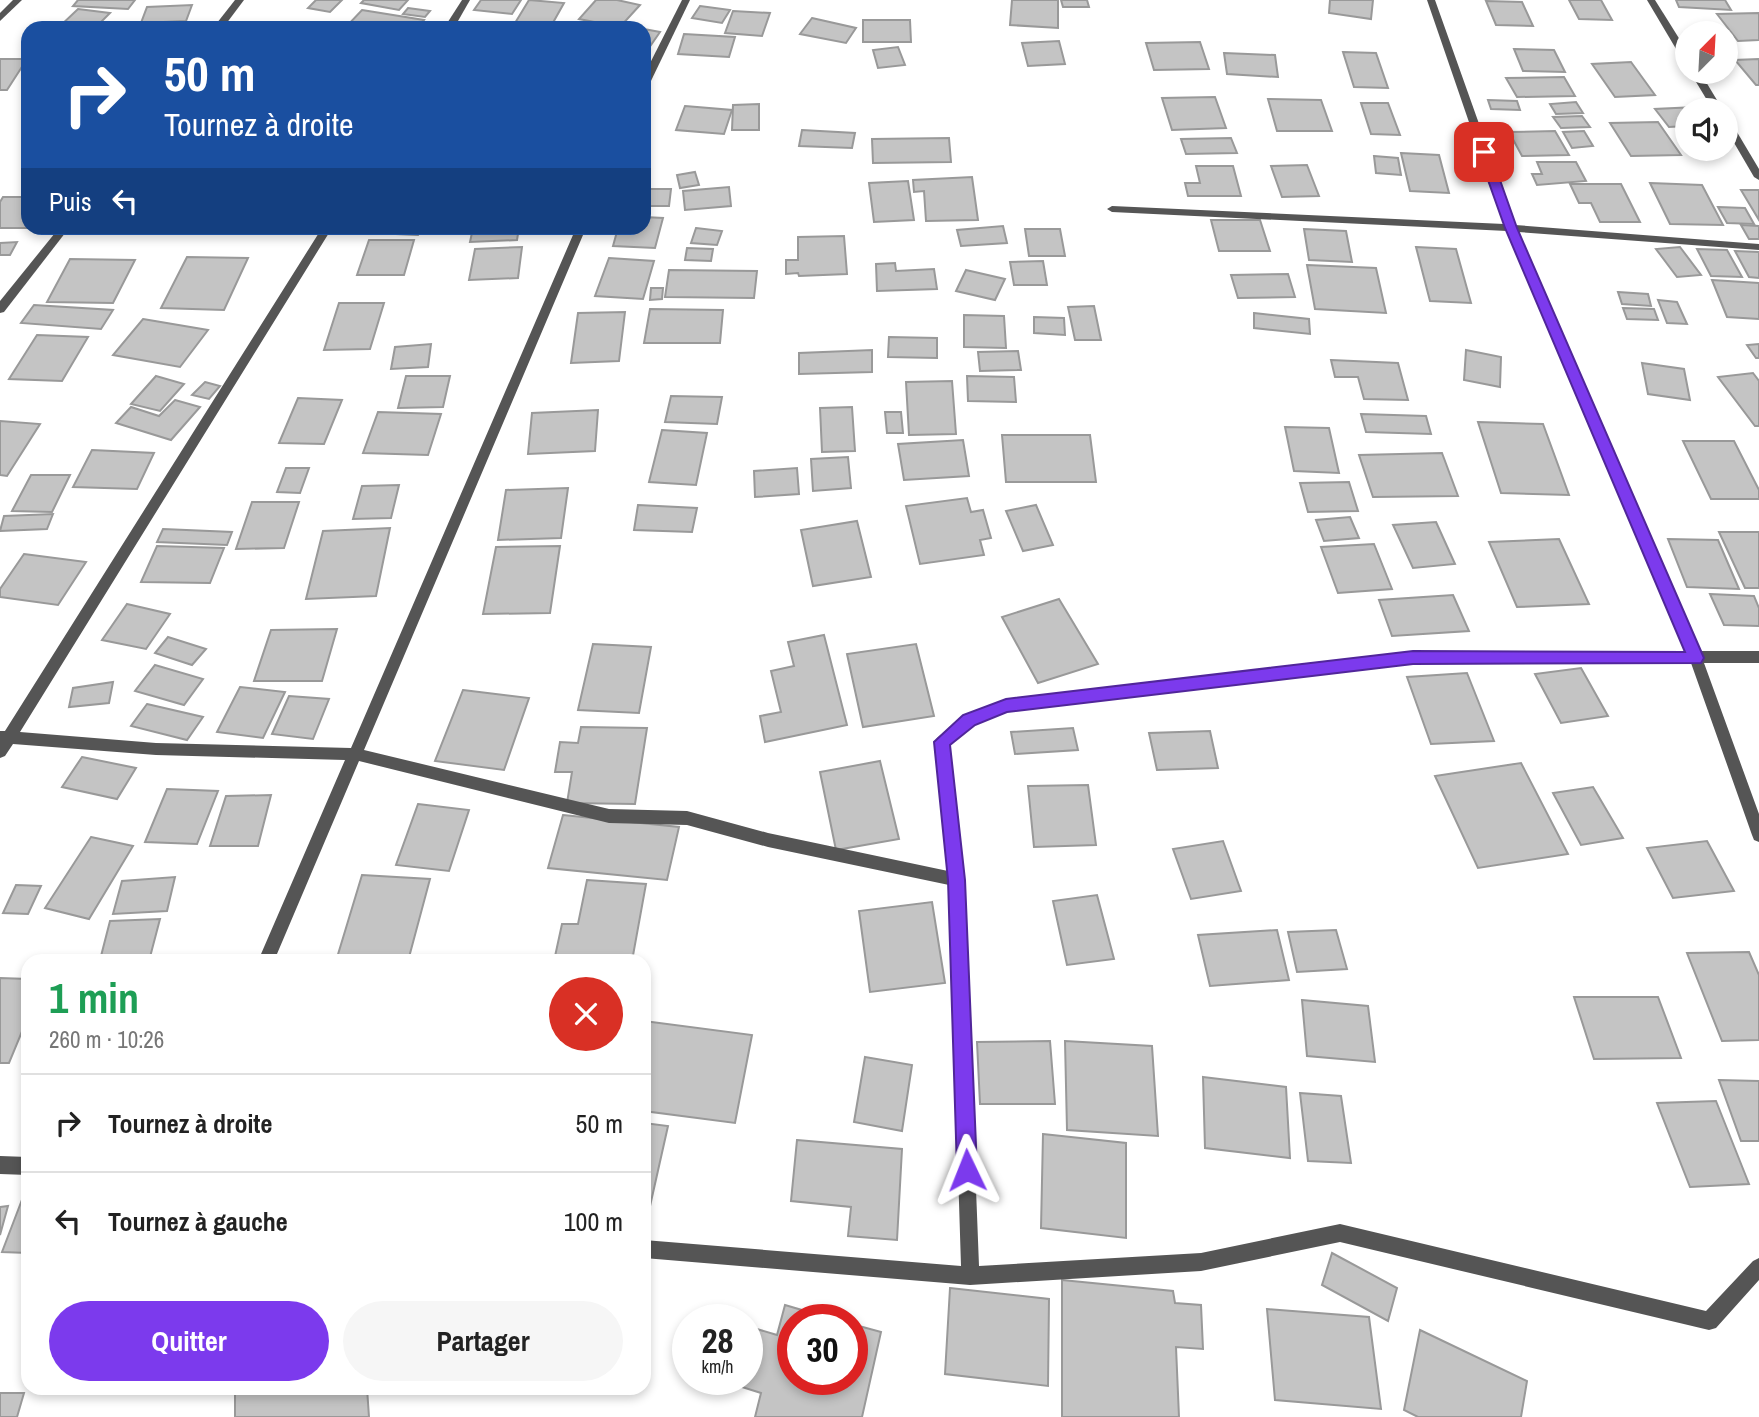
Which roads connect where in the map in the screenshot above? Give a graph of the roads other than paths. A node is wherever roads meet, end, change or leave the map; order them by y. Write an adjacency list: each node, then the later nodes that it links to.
1 (18, 0): 7 (street)
2 (240, 0): 8 (street)
3 (466, 0): 9 (street)
4 (686, 0): 11 (street)
5 (1431, 0): 15 (street)
6 (1651, 0): 10 (street)
7 (0, 18)
8 (224, 21)
9 (453, 21)
10 (1675, 40)
11 (651, 71)
12 (1738, 142): 13 (street)
13 (1759, 177)
14 (1112, 209): 15 (street)
15 (1511, 228): 19 (street); 22 (street)
16 (58, 235): 20 (street)
17 (323, 235): 23 (street)
18 (578, 235): 24 (street)
19 (1759, 247)
20 (0, 309)
21 (1759, 657): 22 (street)
22 (1696, 658): 25 (street); 26 (street)
23 (3, 743): 24 (street)
24 (355, 754): 26 (street); 27 (street)
25 (1759, 835)
26 (956, 880): 32 (street)
27 (269, 954)
28 (0, 1165): 29 (street)
29 (21, 1166)
30 (651, 1249): 32 (street)
31 (1759, 1267): 32 (street)
32 (970, 1276)

